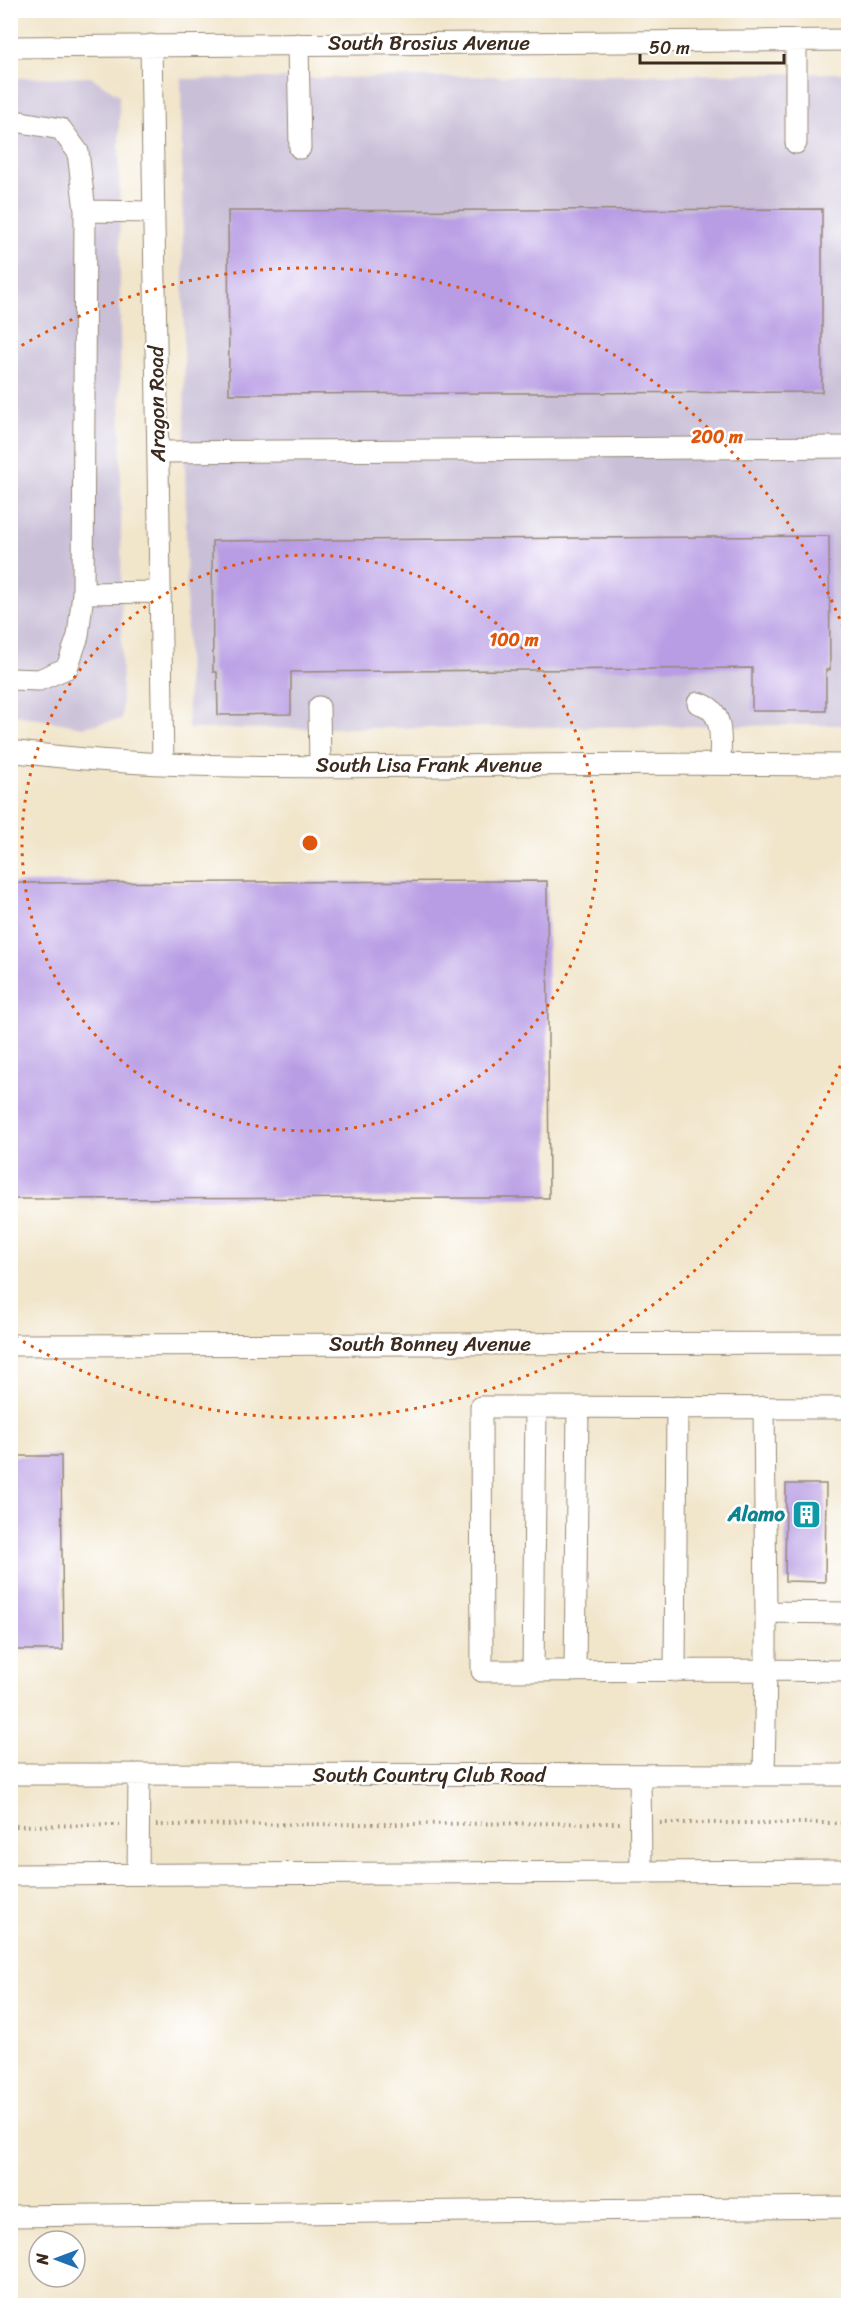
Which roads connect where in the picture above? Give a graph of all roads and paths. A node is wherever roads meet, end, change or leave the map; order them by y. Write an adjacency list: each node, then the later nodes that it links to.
1 (796, 40): 2 (street, South Brosius Avenue); 3 (street, South Brosius Avenue); 7 (street)
2 (849, 40)
3 (298, 44): 4 (street, South Brosius Avenue); 8 (street)
4 (151, 45): 5 (street, South Brosius Avenue); 10 (street, Aragon Road)
5 (10, 47)
6 (10, 120): 9 (street)
7 (796, 143)
8 (300, 148)
9 (85, 211): 10 (street); 14 (street)
10 (153, 213): 12 (street, Aragon Road)
11 (849, 447): 12 (street)
12 (158, 452): 13 (street, Aragon Road)
13 (160, 592): 14 (street); 19 (street, Aragon Road)
14 (83, 593): 15 (street)
15 (10, 679)
16 (698, 703): 20 (street)
17 (319, 707): 22 (street)
18 (10, 752): 19 (street, South Lisa Frank Avenue)
19 (163, 764): 22 (street, South Lisa Frank Avenue)
20 (720, 764): 21 (street, South Lisa Frank Avenue); 22 (street, South Lisa Frank Avenue)
21 (849, 765)
22 (320, 767)
23 (849, 1343): 24 (street, South Bonney Avenue)
24 (10, 1345)
25 (536, 1407): 26 (street); 33 (street); 33 (street)
26 (578, 1407): 27 (street); 34 (street)
27 (677, 1407): 28 (street); 35 (street)
28 (764, 1407): 29 (street); 30 (street)
29 (849, 1408)
30 (766, 1612): 31 (street); 32 (street)
31 (849, 1613)
32 (766, 1670): 35 (street); 36 (street); 40 (street)
33 (533, 1671): 34 (street)
34 (575, 1671): 35 (street)
35 (675, 1671)
36 (849, 1671)
37 (10, 1774): 38 (street, South Country Club Road)
38 (139, 1774): 39 (street, South Country Club Road); 44 (street)
39 (640, 1775): 40 (street, South Country Club Road); 42 (street)
40 (764, 1775): 41 (street, South Country Club Road)
41 (849, 1775)
42 (641, 1823): 43 (path); 44 (path); 47 (street)
43 (849, 1823)
44 (138, 1825): 45 (path); 48 (street)
45 (10, 1826)
46 (849, 1871): 47 (street)
47 (641, 1872): 48 (street)
48 (138, 1874): 49 (street)
49 (10, 1875)
50 (849, 2207): 51 (street)
51 (10, 2216)

